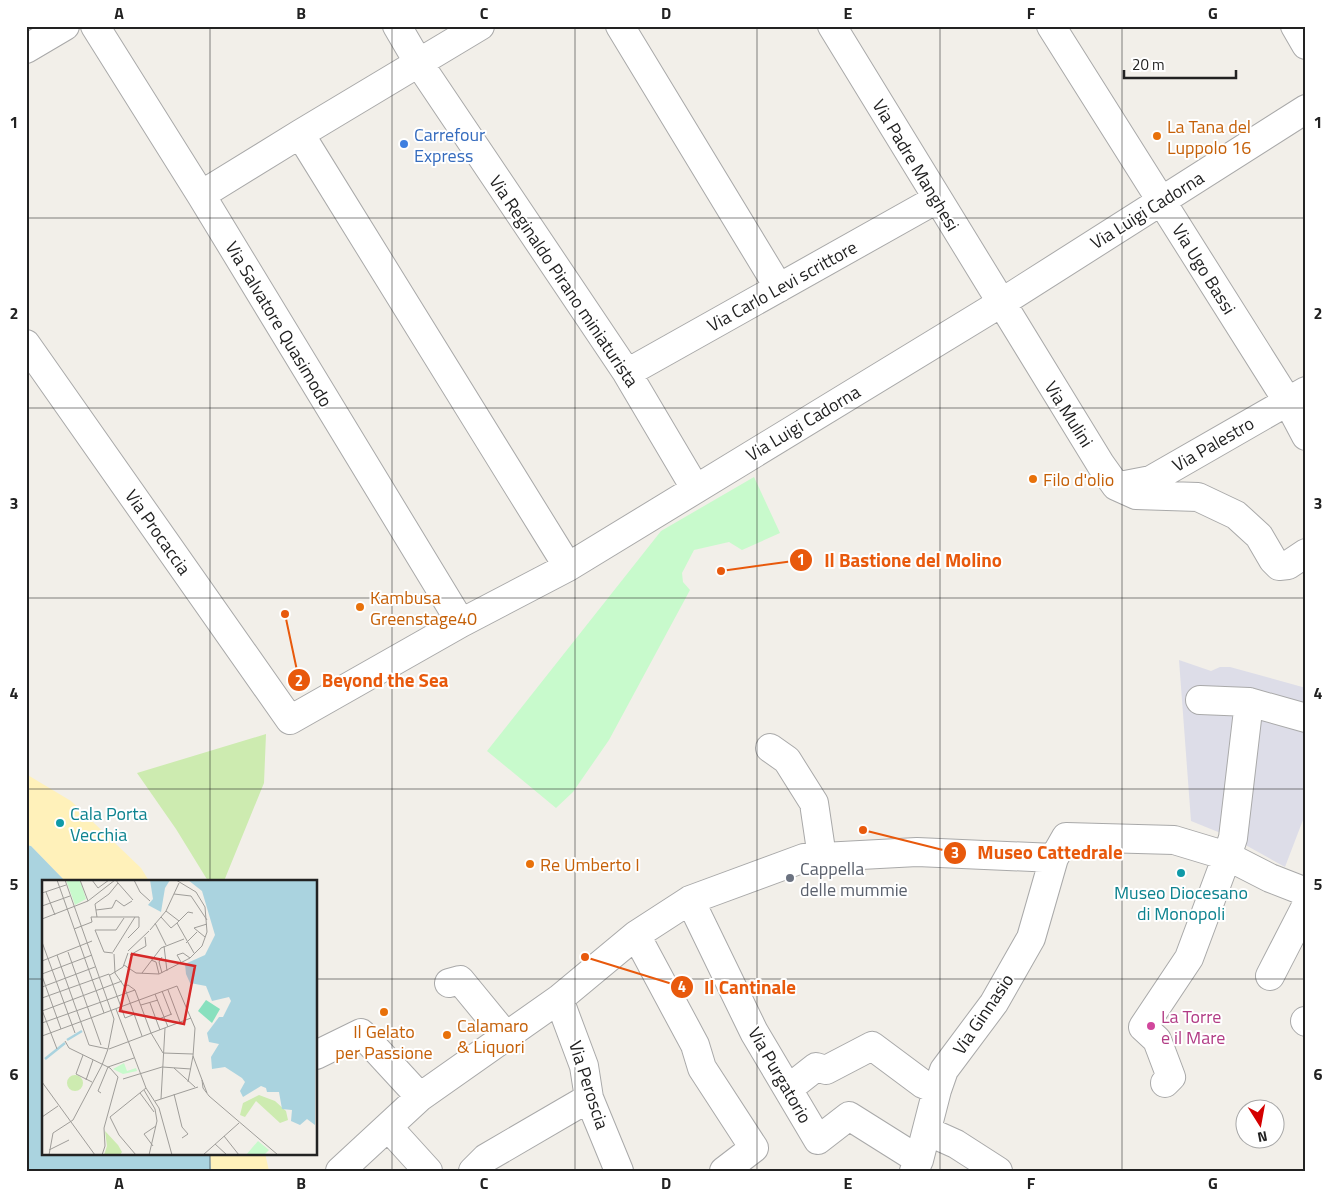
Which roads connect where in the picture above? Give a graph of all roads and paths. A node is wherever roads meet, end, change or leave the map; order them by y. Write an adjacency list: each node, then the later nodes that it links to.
1 (65, 26): 10 (street)
2 (95, 26): 14 (street, Via Salvatore Quasimodo)
3 (397, 26): 11 (street, Via Reginaldo Pirano miniaturista)
4 (480, 26): 11 (street)
5 (620, 26): 17 (street)
6 (832, 26): 15 (street, Via Padre Manghesi)
7 (1052, 26): 16 (street, Via Ugo Bassi)
8 (1295, 26): 9 (street)
9 (1306, 44)
10 (26, 49)
11 (418, 62): 13 (street); 20 (street, Via Reginaldo Pirano miniaturista)
12 (1306, 109): 16 (street, Via Luigi Cadorna)
13 (300, 134): 14 (street); 26 (street)
14 (201, 195): 27 (street, Via Salvatore Quasimodo)
15 (937, 199): 17 (street, Via Carlo Levi scrittore); 18 (street, Via Padre Manghesi)
16 (1161, 201): 18 (street, Via Luigi Cadorna); 21 (street, Via Ugo Bassi)
17 (779, 288): 20 (street, Via Carlo Levi scrittore)
18 (1001, 303): 23 (street, Via Mulini); 24 (street, Via Luigi Cadorna)
19 (26, 344): 31 (street, Via Procaccia)
20 (627, 373): 24 (street, Via Reginaldo Pirano miniaturista)
21 (1297, 396): 22 (street, Via Ugo Bassi); 23 (street, Via Palestro)
22 (1306, 436)
23 (1116, 486): 25 (street)
24 (695, 488): 26 (street, Via Luigi Cadorna)
25 (1306, 553)
26 (568, 566): 27 (street, Via Luigi Cadorna)
27 (461, 623): 31 (street, Via Luigi Cadorna)
28 (1200, 700): 29 (street)
29 (1249, 702): 30 (street); 33 (street)
30 (1306, 718)
31 (290, 720)
32 (770, 748): 34 (street)
33 (1226, 856): 35 (street, Via Ginnasio); 36 (street); 45 (street)
34 (822, 857): 35 (street); 37 (street)
35 (1054, 858): 47 (street, Via Ginnasio)
36 (1306, 892)
37 (690, 900): 39 (street); 46 (street, Via Purgatorio)
38 (1306, 906): 40 (street)
39 (636, 935): 42 (street); 57 (street)
40 (1270, 976)
41 (448, 982): 43 (street)
42 (560, 999): 43 (street); 49 (street, Via Peroscia)
43 (506, 1036): 48 (street)
44 (318, 1053): 48 (street)
45 (1165, 1083)
46 (788, 1089): 47 (street); 52 (street, Via Purgatorio)
47 (937, 1090): 51 (street, Via Ginnasio)
48 (420, 1097): 50 (street)
49 (589, 1098): 55 (street); 56 (street, Via Peroscia)
50 (388, 1127): 53 (street); 54 (street)
51 (928, 1131): 52 (street, Via Ginnasio); 58 (street)
52 (917, 1165)
53 (340, 1171)
54 (428, 1171)
55 (473, 1171)
56 (619, 1171)
57 (724, 1171)
58 (998, 1171)

